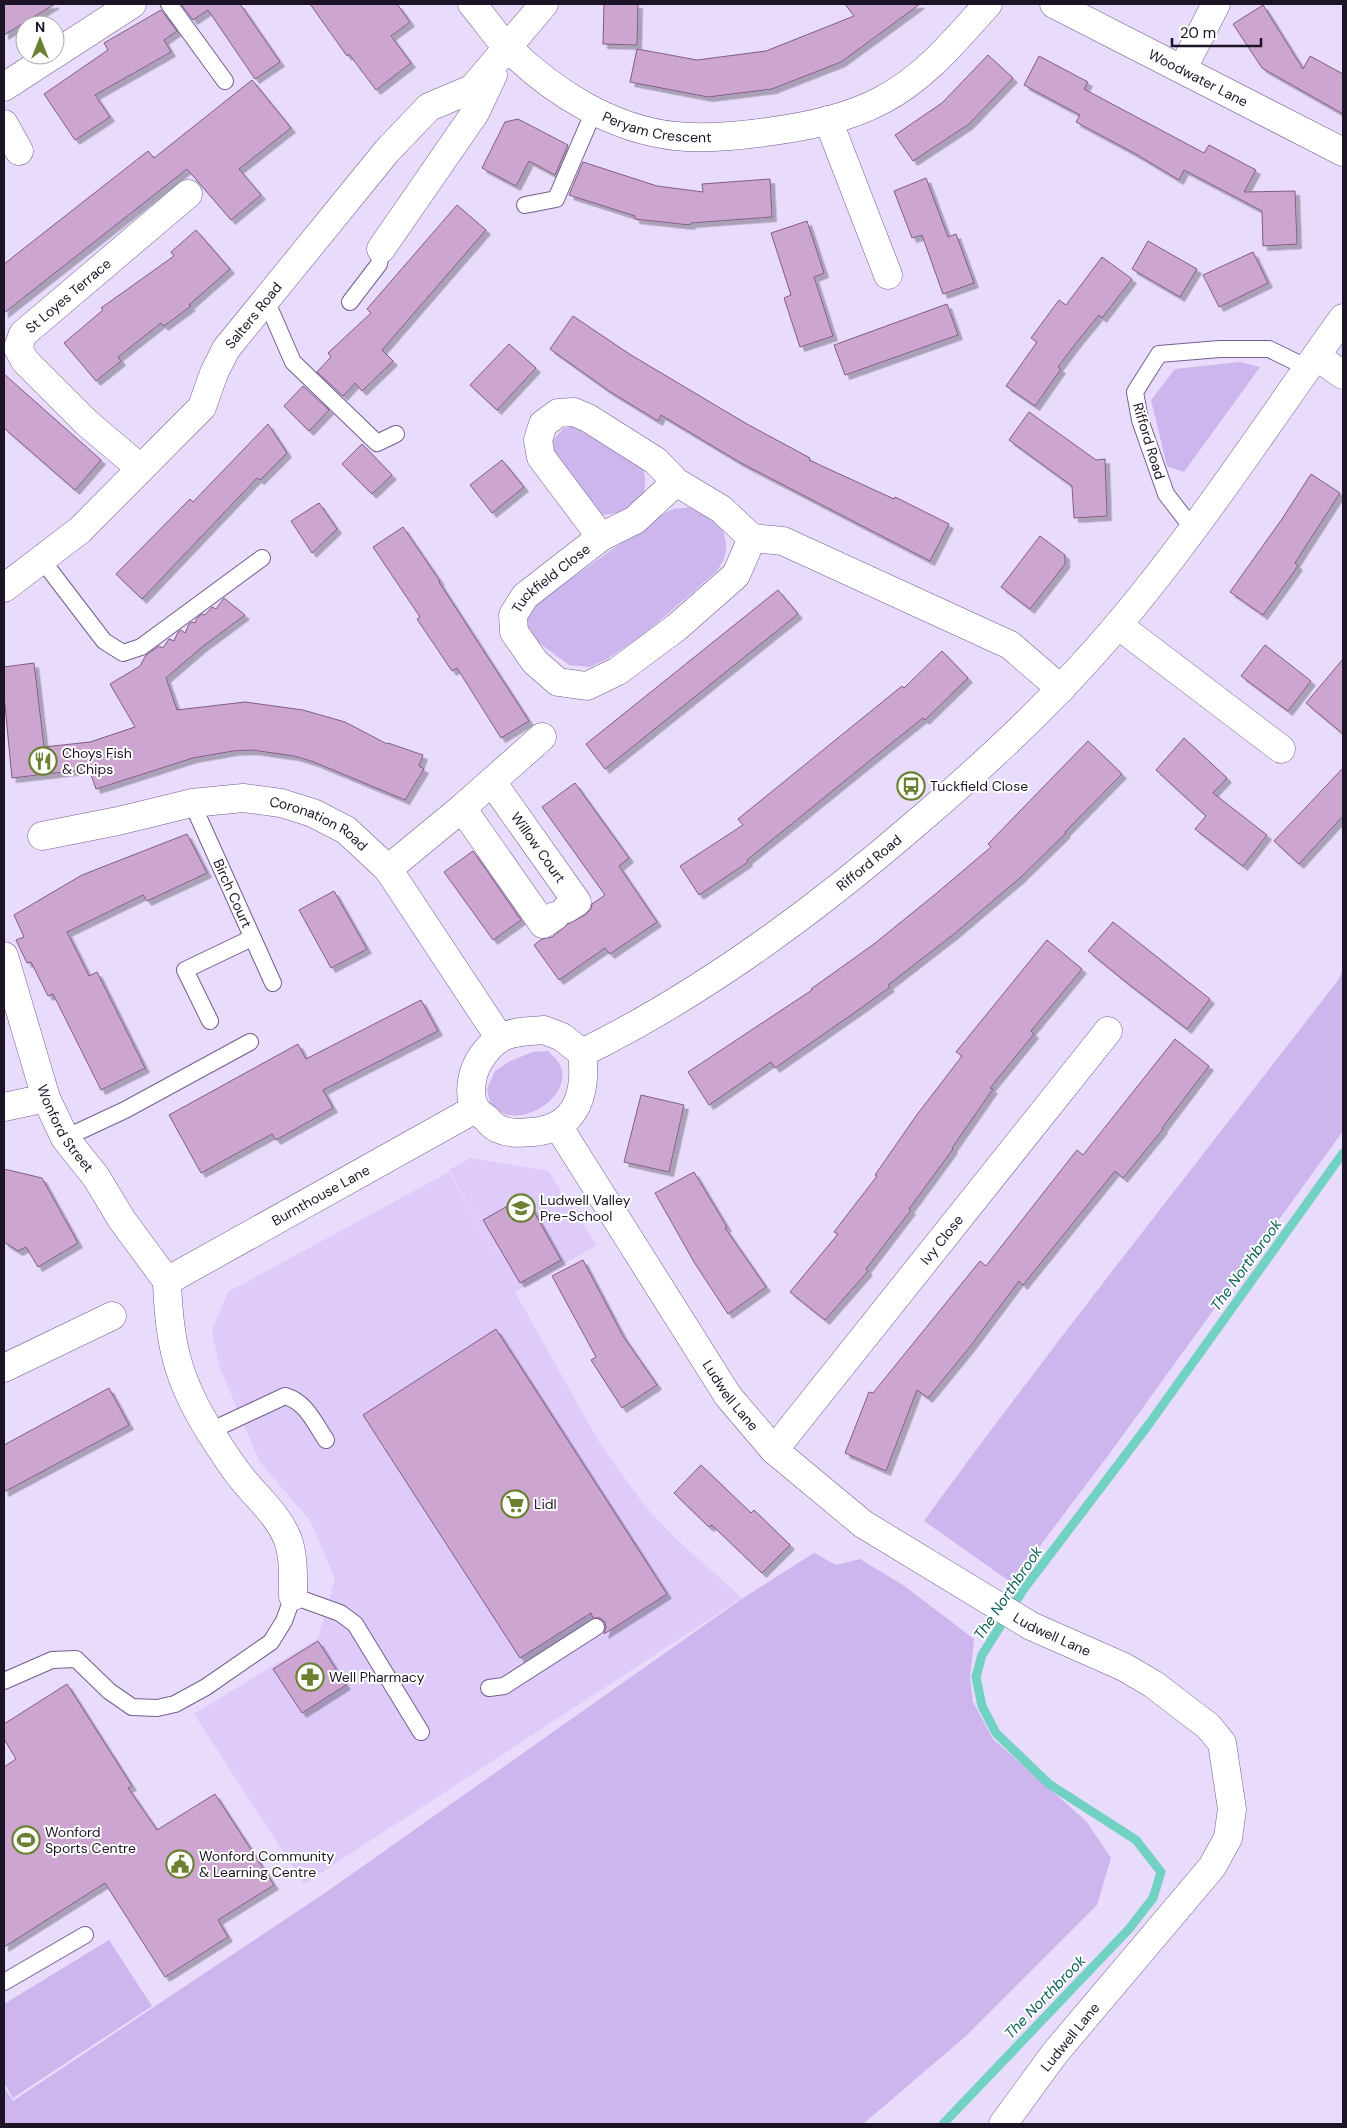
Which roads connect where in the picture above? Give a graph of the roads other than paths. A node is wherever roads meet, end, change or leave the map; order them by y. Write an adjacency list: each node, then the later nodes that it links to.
1 (132, 4): 8 (street)
2 (169, 4): 12 (lane)
3 (472, 4): 9 (street, Peryam Crescent)
4 (544, 4): 9 (street, Salters Road)
5 (988, 4): 15 (street, Peryam Crescent)
6 (1054, 4): 11 (street, Woodwater Lane)
7 (1216, 4): 11 (street)
8 (65, 47)
9 (507, 47): 14 (street, Peryam Crescent); 21 (street, Salters Road); 23 (street, Salters Road)
10 (37, 65): 13 (street)
11 (1183, 68): 18 (street, Woodwater Lane)
12 (225, 81)
13 (4, 87)
14 (594, 111): 15 (street, Peryam Crescent); 20 (lane)
15 (828, 120): 22 (street)
16 (4, 124): 17 (street)
17 (19, 151)
18 (1343, 152)
19 (188, 194): 29 (street, St Loyes Terrace)
20 (525, 205)
21 (381, 249): 24 (lane)
22 (888, 275)
23 (266, 300): 28 (lane); 29 (street, Salters Road)
24 (350, 302)
25 (1343, 318): 26 (street, Rifford Road)
26 (1312, 362): 27 (street, Rifford Road); 31 (street, Rifford Road); 31 (lane, Rifford Road)
27 (1343, 375)
28 (396, 434)
29 (140, 468): 35 (street, Salters Road)
30 (676, 482): 32 (street, Tuckfield Close); 32 (street, Tuckfield Close); 33 (street, Tuckfield Close)
31 (1193, 529): 37 (street, Rifford Road)
32 (601, 537): 33 (street, Tuckfield Close)
33 (752, 538): 38 (street)
34 (262, 558): 35 (lane)
35 (42, 560): 36 (street, Salters Road)
36 (4, 588)
37 (1118, 625): 38 (street, Rifford Road); 40 (street)
38 (1061, 689): 53 (street, Rifford Road)
39 (542, 737): 41 (street)
40 (1281, 749)
41 (492, 782): 43 (street); 43 (street, Willow Court)
42 (192, 803): 44 (street, Coronation Road); 45 (street, Coronation Road); 46 (lane, Birch Court)
43 (462, 808): 45 (street)
44 (42, 836)
45 (388, 869): 51 (street, Coronation Road)
46 (252, 938): 48 (lane, Birch Court); 49 (lane)
47 (4, 956): 54 (street, Wonford Street)
48 (273, 983)
49 (210, 1020)
50 (1108, 1031): 64 (street, Ivy Close)
51 (499, 1037): 53 (street); 56 (street)
52 (250, 1042): 58 (lane)
53 (582, 1053): 57 (street)
54 (46, 1098): 55 (street); 58 (street, Wonford Street)
55 (4, 1107)
56 (475, 1109): 57 (street); 59 (street, Burnthouse Lane)
57 (558, 1126): 64 (street, Ludwell Lane)
58 (65, 1138): 59 (street, Wonford Street)
59 (167, 1281): 62 (street)
60 (112, 1316): 61 (street)
61 (4, 1368)
62 (210, 1431): 63 (lane); 65 (street)
63 (326, 1440)
64 (774, 1450): 72 (street, Ludwell Lane)
65 (293, 1596): 67 (lane); 69 (lane)
66 (596, 1627): 68 (lane)
67 (4, 1681)
68 (489, 1688)
69 (421, 1732)
70 (85, 1935): 71 (lane)
71 (4, 1982)
72 (1003, 2124)

